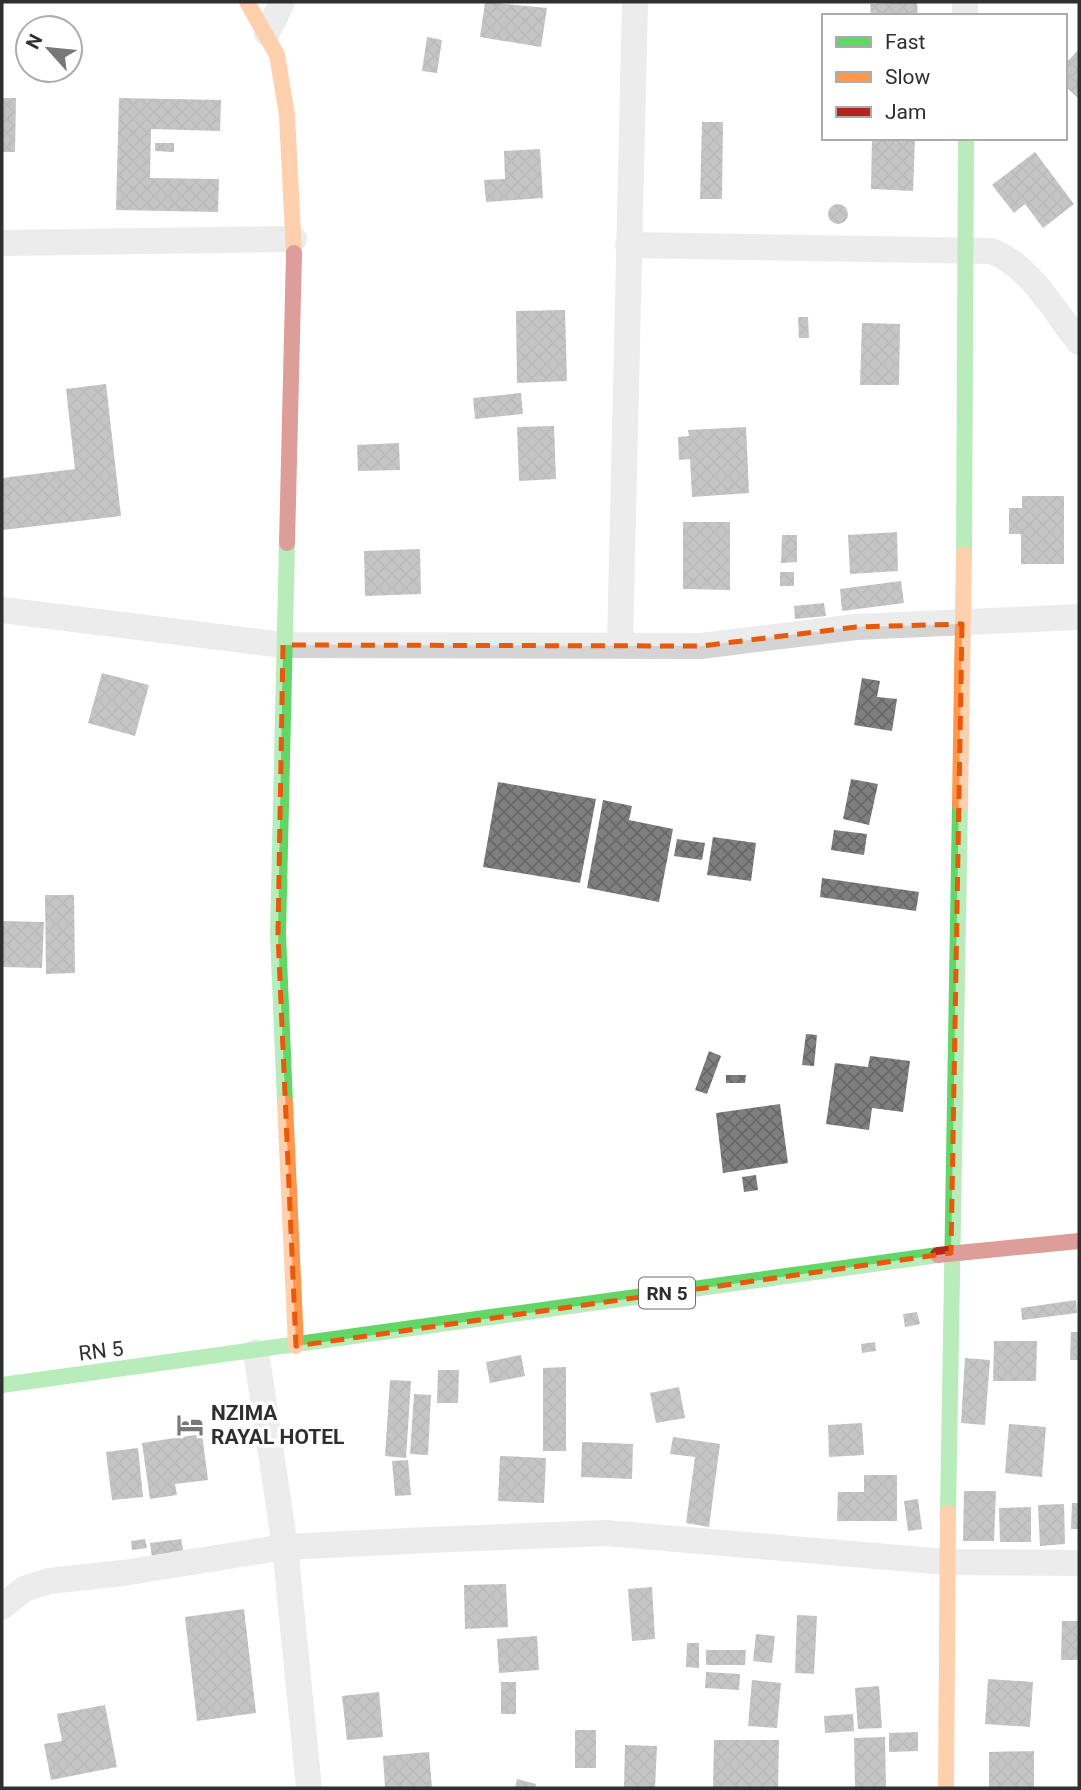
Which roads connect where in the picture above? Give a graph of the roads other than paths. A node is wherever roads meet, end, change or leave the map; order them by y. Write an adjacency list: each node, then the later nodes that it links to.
1 (247, 2): 4 (street)
2 (282, 2): 4 (street)
3 (635, 2): 8 (street)
4 (267, 33): 6 (street)
5 (966, 140): 9 (street)
6 (294, 239): 7 (street); 15 (street)
7 (2, 243)
8 (628, 245): 9 (street); 14 (street)
9 (967, 253): 10 (street); 13 (street)
10 (1079, 342)
11 (2, 610): 15 (street)
12 (1079, 617): 13 (street)
13 (962, 624): 14 (street); 17 (street)
14 (620, 644): 15 (street)
15 (283, 645): 18 (street)
16 (1079, 1241): 17 (street, RN 5 / RN 5)
17 (951, 1253): 18 (street, RN 5 / RN 5); 22 (street)
18 (296, 1346): 19 (street, RN 5 / RN 5)
19 (256, 1352): 20 (street, RN 5 / RN 5); 21 (street)
20 (2, 1385)
21 (285, 1547): 22 (street); 24 (street); 25 (street)
22 (946, 1562): 23 (street); 26 (street)
23 (1079, 1563)
24 (2, 1607)
25 (306, 1784)
26 (946, 1788)

